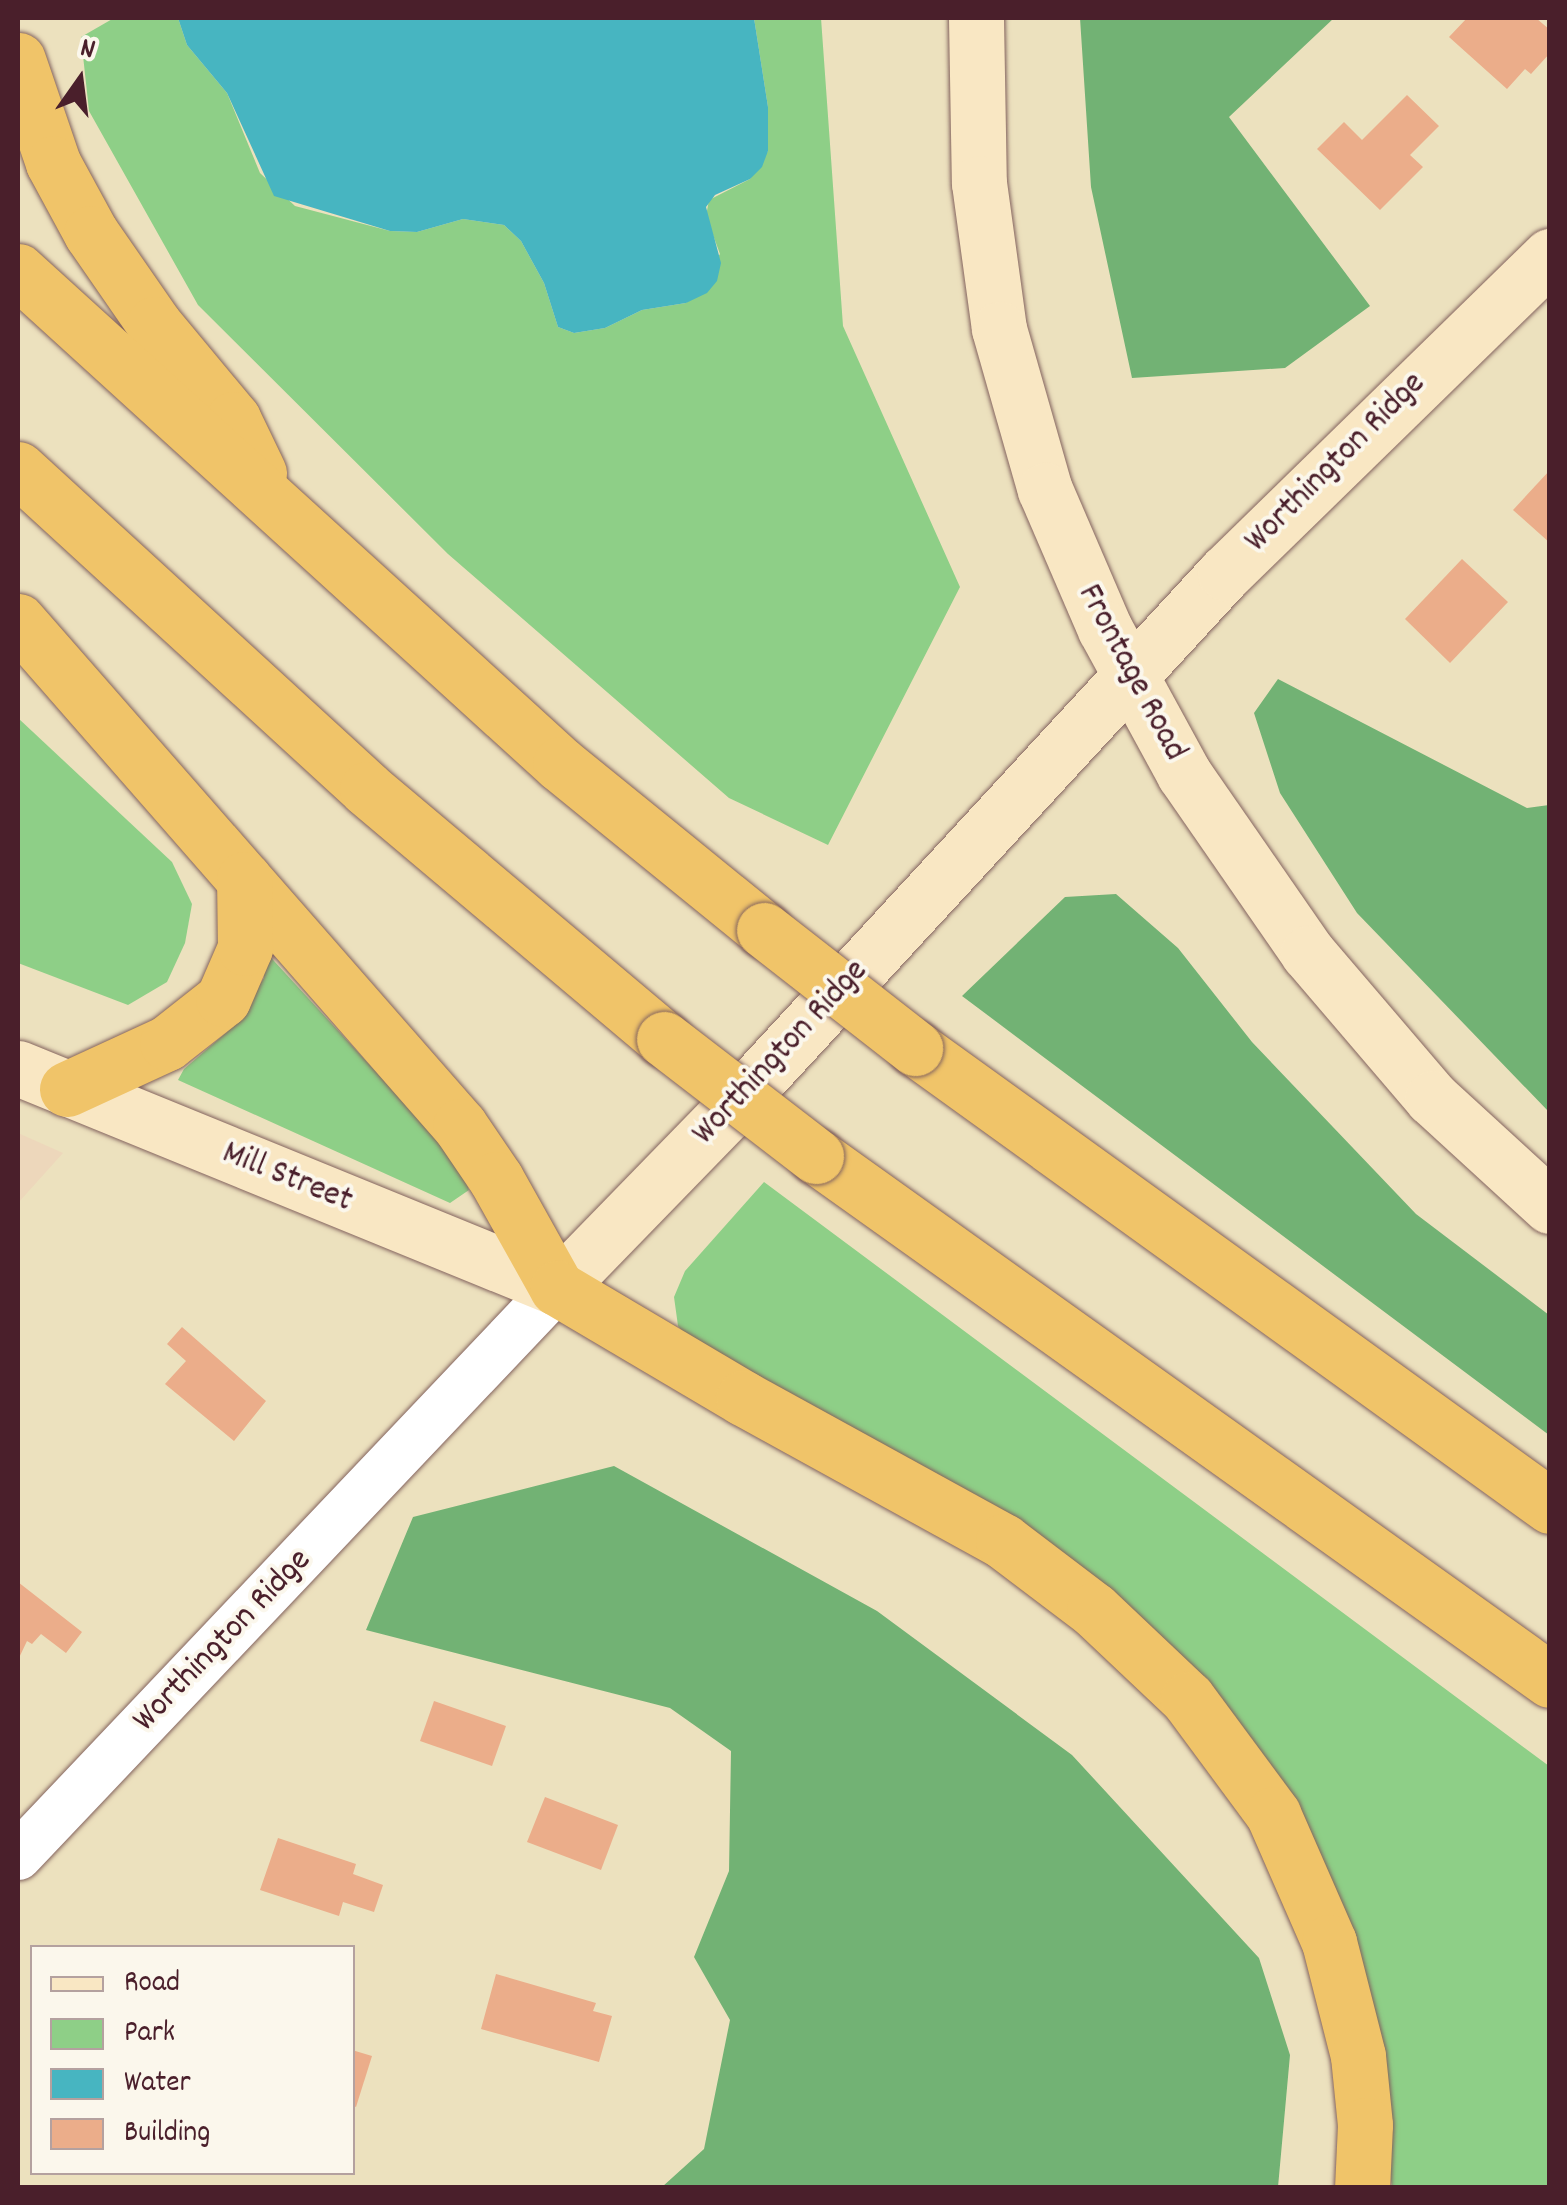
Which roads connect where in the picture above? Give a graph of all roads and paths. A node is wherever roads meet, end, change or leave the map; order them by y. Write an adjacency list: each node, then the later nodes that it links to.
1 (976, 18): 8 (main road, Frontage Road)
2 (18, 60): 6 (highway)
3 (1550, 256): 8 (main road, Worthington Ridge)
4 (18, 272): 6 (highway)
5 (18, 469): 15 (highway, bridge)
6 (276, 508): 14 (highway, bridge)
7 (18, 621): 9 (highway)
8 (1128, 675): 12 (main road, Frontage Road); 13 (main road, Worthington Ridge)
9 (244, 879): 11 (highway); 13 (highway)
10 (18, 1068): 11 (main road, Mill Street)
11 (67, 1089): 13 (main road, Mill Street)
12 (1550, 1206)
13 (557, 1288): 16 (street, Worthington Ridge); 17 (highway)
14 (1550, 1506)
15 (1550, 1680)
16 (18, 1856)
17 (1362, 2188)

